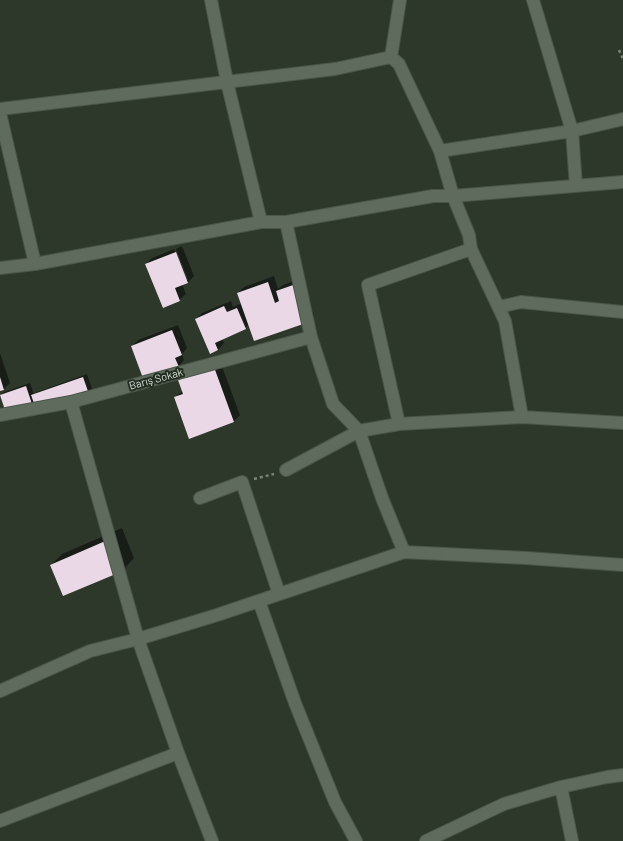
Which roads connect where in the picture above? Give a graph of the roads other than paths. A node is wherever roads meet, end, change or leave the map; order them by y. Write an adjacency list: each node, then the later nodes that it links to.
1 (211, 0): 5 (street)
2 (400, 0): 4 (street)
3 (533, 0): 9 (street)
4 (391, 57): 5 (street); 10 (street)
5 (227, 82): 6 (street); 14 (street)
6 (0, 109)
7 (0, 113): 17 (street)
8 (623, 119): 9 (street)
9 (572, 131): 10 (street); 12 (street)
10 (440, 151): 13 (street)
11 (623, 182): 12 (street)
12 (576, 186): 13 (street)
13 (453, 196): 15 (street); 16 (street)
14 (261, 222): 15 (street); 17 (street)
15 (286, 222): 21 (street)
16 (471, 250): 19 (street); 26 (street)
17 (35, 264): 18 (street)
18 (0, 268)
19 (499, 307): 20 (street); 24 (street)
20 (623, 312)
21 (311, 336): 22 (street, Barış Sokak); 27 (street)
22 (71, 402): 23 (street, Barış Sokak); 34 (street)
23 (0, 415)
24 (522, 417): 25 (street); 26 (street)
25 (623, 423)
26 (399, 424): 27 (street)
27 (359, 431): 28 (street); 30 (street)
28 (286, 470)
29 (200, 498): 32 (street)
30 (404, 552): 31 (street); 32 (street)
31 (623, 565)
32 (279, 594): 33 (street)
33 (259, 601): 34 (street); 41 (street)
34 (138, 639): 35 (street); 36 (street)
35 (0, 691)
36 (178, 753): 39 (street); 40 (street)
37 (623, 775): 38 (street)
38 (561, 787): 42 (street); 43 (street)
39 (0, 821)
40 (212, 841)
41 (356, 841)
42 (426, 841)
43 (572, 841)

